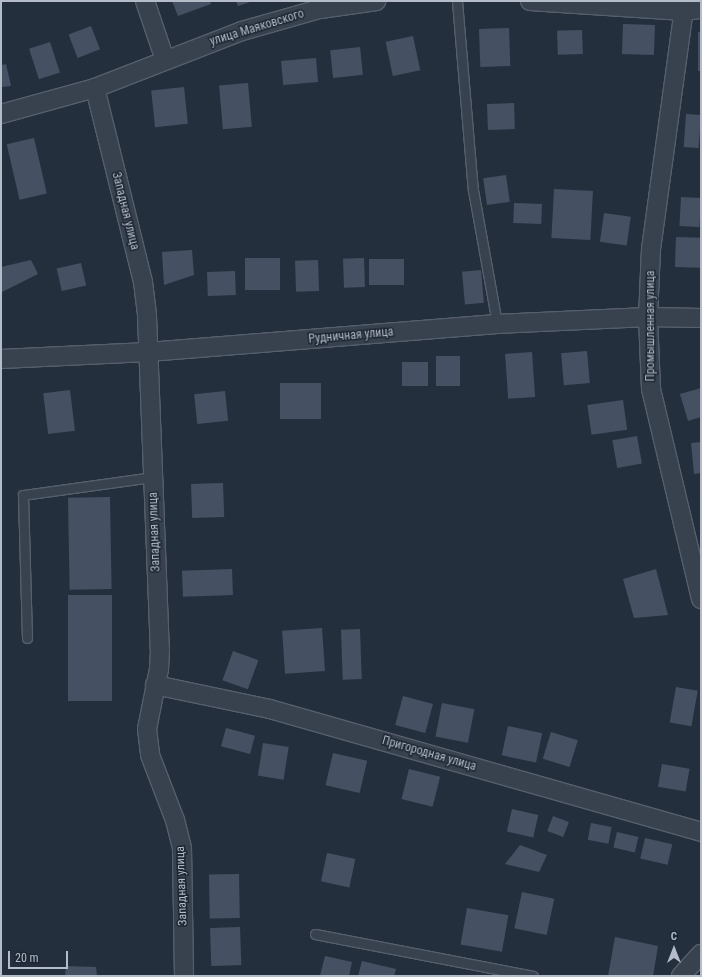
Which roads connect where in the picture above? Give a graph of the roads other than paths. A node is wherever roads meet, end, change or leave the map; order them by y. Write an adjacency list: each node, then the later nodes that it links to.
1 (145, 1): 6 (street)
2 (376, 1): 6 (street, улица Маяковского)
3 (457, 1): 11 (lane)
4 (530, 1): 5 (street)
5 (690, 7): 9 (street, Промышленная улица)
6 (165, 60): 7 (street, улица Маяковского)
7 (95, 88): 8 (street, улица Маяковского); 12 (street, Западная улица)
8 (1, 114)
9 (648, 317): 10 (street, Рудничная улица); 11 (street, Рудничная улица); 15 (street, Промышленная улица)
10 (701, 318)
11 (497, 324): 12 (street, Рудничная улица)
12 (148, 352): 13 (street, Рудничная улица); 14 (street, Западная улица)
13 (1, 358)
14 (153, 477): 16 (lane); 17 (street, Западная улица)
15 (701, 600)
16 (27, 638)
17 (155, 685): 18 (street, Пригородная улица); 21 (street, Западная улица)
18 (701, 832)
19 (315, 934): 22 (lane)
20 (701, 954): 23 (street)
21 (184, 976)
22 (533, 976)
23 (681, 976)

